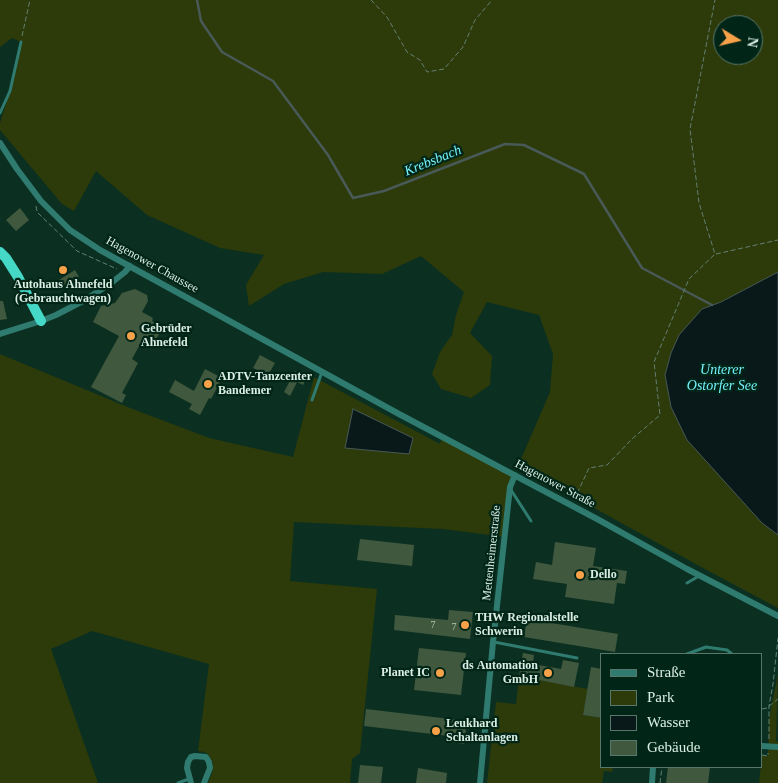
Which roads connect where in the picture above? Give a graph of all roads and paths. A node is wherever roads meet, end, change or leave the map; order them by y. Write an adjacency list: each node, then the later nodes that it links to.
1 (30, 0): 5 (path)
2 (371, 0): 3 (path)
3 (492, 0)
4 (715, 0): 10 (path)
5 (21, 42): 6 (lane)
6 (0, 114)
7 (0, 143): 11 (street, Hagenower Chaussee)
8 (778, 240): 10 (path)
9 (0, 252): 12 (highway)
10 (715, 254): 18 (path)
11 (130, 266): 12 (street); 14 (street, Hagenower Chaussee)
12 (41, 321): 13 (street)
13 (0, 334)
14 (322, 372): 15 (lane); 16 (street, Hagenower Straße)
15 (312, 400)
16 (515, 475): 17 (street, Mettenheimerstraße); 18 (street, Hagenower Straße)
17 (510, 487): 19 (lane); 24 (street, Mettenheimerstraße)
18 (572, 505): 20 (street, Hagenower Straße)
19 (531, 522)
20 (699, 575): 21 (lane); 22 (street, Hagenower Straße)
21 (687, 583)
22 (778, 616)
23 (778, 638): 29 (path)
24 (493, 642): 27 (lane); 38 (street, Mettenheimerstraße)
25 (689, 653): 26 (lane)
26 (731, 653)
27 (577, 658)
28 (778, 700): 29 (path)
29 (769, 706): 30 (path); 31 (path)
30 (763, 709)
31 (765, 746): 32 (street)
32 (778, 747)
33 (653, 768): 39 (street)
34 (662, 768): 40 (path)
35 (191, 781): 36 (lane); 37 (street)
36 (178, 783)
37 (204, 783)
38 (480, 783)
39 (652, 783)
40 (660, 783)

